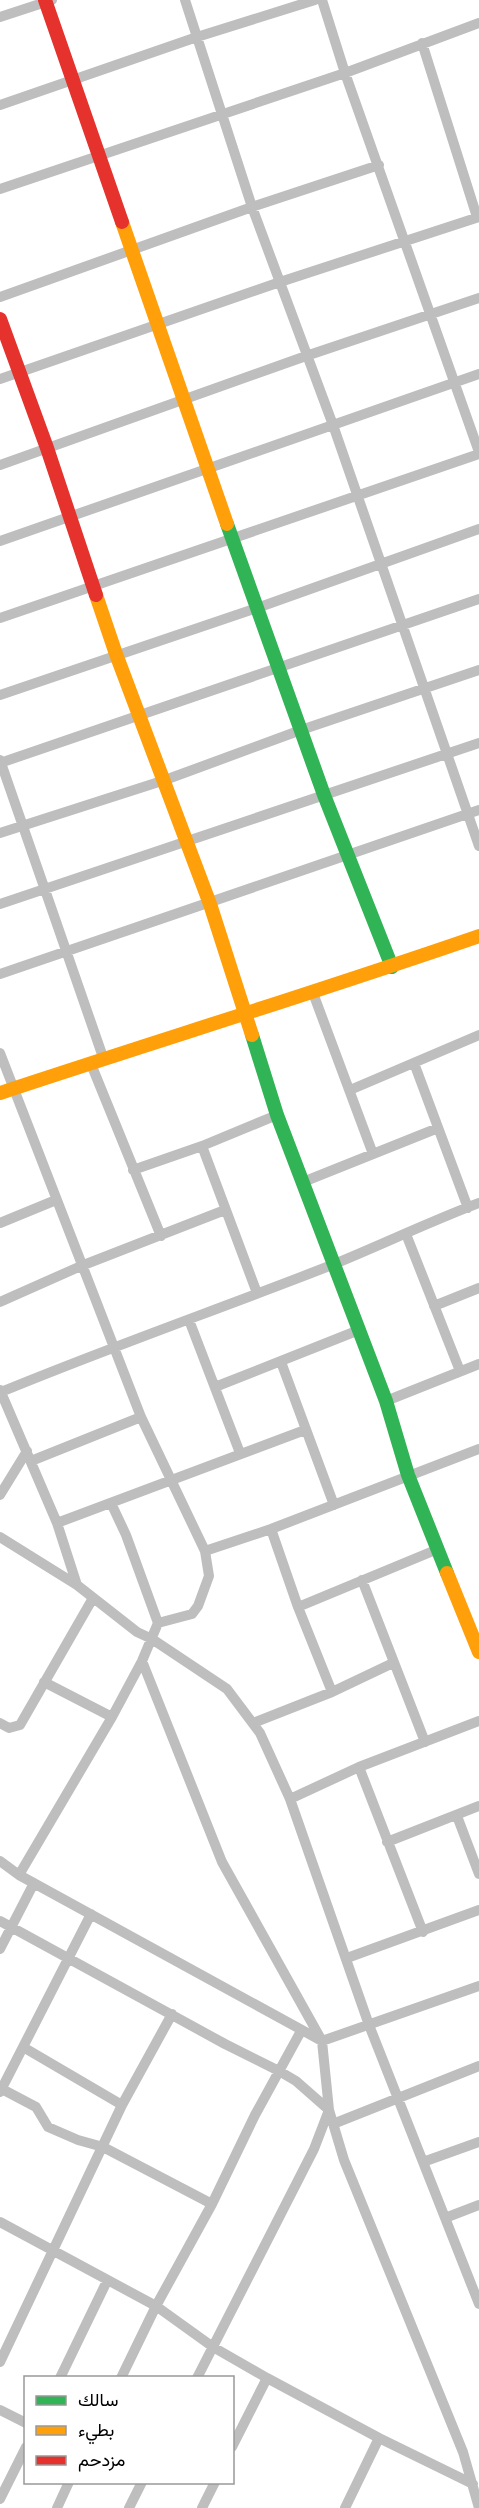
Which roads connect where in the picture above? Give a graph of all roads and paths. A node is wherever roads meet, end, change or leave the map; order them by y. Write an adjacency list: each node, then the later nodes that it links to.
1 (185, 0): 7 (street)
2 (315, 0): 7 (street)
3 (322, 0): 9 (street)
4 (48, 1): 5 (street); 10 (street)
5 (0, 17)
6 (479, 23): 8 (street)
7 (197, 37): 10 (street); 12 (street)
8 (422, 43): 9 (street); 17 (street)
9 (345, 73): 12 (street); 14 (street)
10 (71, 81): 11 (street); 13 (street)
11 (0, 105)
12 (224, 115): 13 (street); 16 (street)
13 (98, 156): 15 (street); 19 (street)
14 (380, 165): 16 (street); 18 (street)
15 (0, 189)
16 (252, 207): 19 (street); 20 (street)
17 (478, 217): 18 (street)
18 (406, 241): 20 (street); 23 (street)
19 (133, 251): 21 (street); 25 (street)
20 (280, 282): 25 (street); 26 (street)
21 (0, 297)
22 (479, 298): 23 (street)
23 (431, 315): 26 (street); 30 (street)
24 (0, 319): 27 (street)
25 (157, 324): 27 (street); 31 (street)
26 (306, 356): 31 (street); 32 (street)
27 (20, 372): 29 (street); 33 (street)
28 (479, 374): 30 (street)
29 (0, 379)
30 (453, 383): 32 (street); 34 (street)
31 (185, 399): 33 (street); 36 (street)
32 (333, 425): 36 (street); 37 (street)
33 (47, 448): 35 (street); 38 (street)
34 (479, 453): 37 (street)
35 (0, 465)
36 (208, 469): 38 (street); 40 (street)
37 (356, 497): 40 (street); 42 (street)
38 (70, 515): 41 (street); 43 (street)
39 (479, 529): 42 (street)
40 (232, 540): 43 (street); 45 (street)
41 (0, 541)
42 (381, 563): 45 (street); 47 (street)
43 (93, 586): 46 (street); 48 (street)
44 (479, 599): 47 (street)
45 (257, 608): 48 (street); 49 (street)
46 (0, 618)
47 (401, 625): 49 (street); 51 (street)
48 (116, 654): 52 (street); 53 (street)
49 (279, 668): 53 (street); 54 (street)
50 (479, 670): 51 (street)
51 (423, 689): 54 (street); 56 (street)
52 (0, 694)
53 (140, 714): 57 (street); 58 (street)
54 (301, 730): 58 (street); 59 (street)
55 (479, 743): 56 (street)
56 (446, 755): 59 (street); 61 (street)
57 (0, 762): 62 (street)
58 (165, 780): 62 (street); 64 (street)
59 (324, 795): 64 (street); 66 (street)
60 (479, 810): 61 (street)
61 (467, 814): 65 (street); 66 (street)
62 (22, 825): 63 (street); 67 (street)
63 (0, 833)
64 (186, 843): 67 (street); 69 (street)
65 (479, 846)
66 (348, 853): 69 (street); 72 (street)
67 (44, 889): 68 (street); 71 (street)
68 (0, 904)
69 (210, 904): 71 (street); 75 (street)
70 (479, 936): 72 (street)
71 (66, 952): 73 (street); 78 (street)
72 (392, 967): 74 (street)
73 (0, 974)
74 (313, 993): 75 (street); 81 (street)
75 (245, 1012): 78 (street); 83 (street)
76 (479, 1035): 79 (street)
77 (0, 1053): 82 (street)
78 (105, 1060): 80 (street)
79 (414, 1063): 81 (street); 84 (street)
80 (91, 1064): 82 (street); 87 (street)
81 (350, 1090): 86 (street)
82 (7, 1091): 89 (street)
83 (277, 1115): 85 (street); 88 (street)
84 (438, 1128): 86 (street); 90 (street)
85 (202, 1146): 87 (street); 91 (street)
86 (373, 1154): 88 (street)
87 (133, 1170): 94 (street)
88 (303, 1182): 95 (street)
89 (56, 1200): 92 (street); 96 (street)
90 (474, 1205): 93 (street)
91 (225, 1210): 94 (street); 98 (street)
92 (0, 1223)
93 (406, 1234): 95 (street); 100 (street)
94 (161, 1236): 96 (street)
95 (334, 1264): 98 (street); 102 (street)
96 (81, 1266): 99 (street); 103 (street)
97 (479, 1288): 100 (street)
98 (257, 1293): 101 (street)
99 (0, 1302)
100 (434, 1306): 106 (street)
101 (189, 1320): 103 (street); 107 (street)
102 (359, 1330): 104 (street); 109 (street)
103 (112, 1346): 108 (street); 110 (street)
104 (281, 1362): 107 (street); 111 (street)
105 (479, 1364): 106 (street)
106 (460, 1371): 109 (street)
107 (215, 1387): 113 (street)
108 (0, 1391): 114 (street)
109 (386, 1401): 115 (street)
110 (141, 1418): 114 (street); 116 (street)
111 (305, 1430): 113 (street); 119 (street)
112 (479, 1449): 115 (street)
113 (240, 1453): 116 (street)
114 (29, 1456): 117 (street); 120 (street)
115 (408, 1475): 119 (street); 123 (street)
116 (172, 1479): 118 (street); 124 (street)
117 (0, 1495)
118 (111, 1503): 120 (street); 129 (street)
119 (334, 1505): 121 (street)
120 (57, 1523): 126 (street)
121 (271, 1529): 124 (street); 128 (street)
122 (0, 1537): 126 (street)
123 (438, 1549): 125 (street); 131 (street)
124 (206, 1551): 129 (street)
125 (362, 1580): 128 (street); 133 (street)
126 (77, 1585): 127 (street)
127 (93, 1598): 130 (street); 134 (street)
128 (298, 1607): 135 (street)
129 (158, 1623): 130 (street)
130 (152, 1639): 132 (street); 139 (street)
131 (477, 1644)
132 (142, 1661): 136 (street); 162 (street)
133 (393, 1663): 135 (street); 140 (street)
134 (44, 1682): 136 (street); 138 (street)
135 (332, 1692): 139 (street)
136 (112, 1717): 148 (street)
137 (479, 1721): 140 (street)
138 (0, 1723)
139 (253, 1723): 142 (street)
140 (425, 1742): 141 (street)
141 (359, 1767): 142 (street); 145 (street)
142 (290, 1799): 156 (street)
143 (479, 1806): 144 (street)
144 (457, 1816): 145 (street); 147 (street)
145 (387, 1842): 154 (street)
146 (0, 1861): 148 (street)
147 (479, 1874)
148 (19, 1875): 149 (street)
149 (34, 1883): 151 (street); 153 (street)
150 (479, 1910): 154 (street)
151 (91, 1914): 157 (street); 161 (street)
152 (0, 1921): 153 (street)
153 (11, 1927): 155 (street); 157 (street)
154 (423, 1932): 156 (street)
155 (0, 1949)
156 (347, 1958): 160 (street)
157 (67, 1959): 159 (street); 163 (street)
158 (479, 1986): 160 (street)
159 (172, 2014): 165 (street); 168 (street)
160 (369, 2025): 162 (street); 167 (street)
161 (301, 2031): 162 (street); 165 (street)
162 (322, 2041): 169 (street)
163 (23, 2047): 166 (street); 168 (street)
164 (479, 2066): 167 (street)
165 (279, 2071): 169 (street); 174 (street)
166 (0, 2090): 172 (street)
167 (400, 2098): 170 (street); 173 (street)
168 (122, 2105): 172 (street)
169 (328, 2110): 170 (street); 182 (street)
170 (333, 2124): 196 (street)
171 (479, 2142): 173 (street)
172 (103, 2147): 174 (street); 178 (street)
173 (423, 2162): 176 (street)
174 (212, 2204): 181 (street)
175 (479, 2205): 176 (street)
176 (445, 2218): 180 (street)
177 (0, 2222): 178 (street)
178 (54, 2251): 179 (street); 183 (street)
179 (107, 2281): 181 (street); 184 (street)
180 (479, 2302)
181 (156, 2306): 182 (street); 185 (street)
182 (213, 2347): 186 (street); 187 (street)
183 (0, 2362)
184 (61, 2376)
185 (121, 2376)
186 (198, 2376)
187 (267, 2378): 190 (street); 191 (street)
188 (0, 2410): 189 (street)
189 (24, 2422)
190 (379, 2438): 196 (street); 201 (street)
191 (234, 2443)
192 (24, 2451): 197 (street)
193 (68, 2484): 198 (street)
194 (141, 2484): 199 (street)
195 (214, 2484): 200 (street)
196 (473, 2484): 202 (street)
197 (0, 2499)
198 (57, 2508)
199 (129, 2508)
200 (202, 2508)
201 (345, 2508)
202 (478, 2508)

